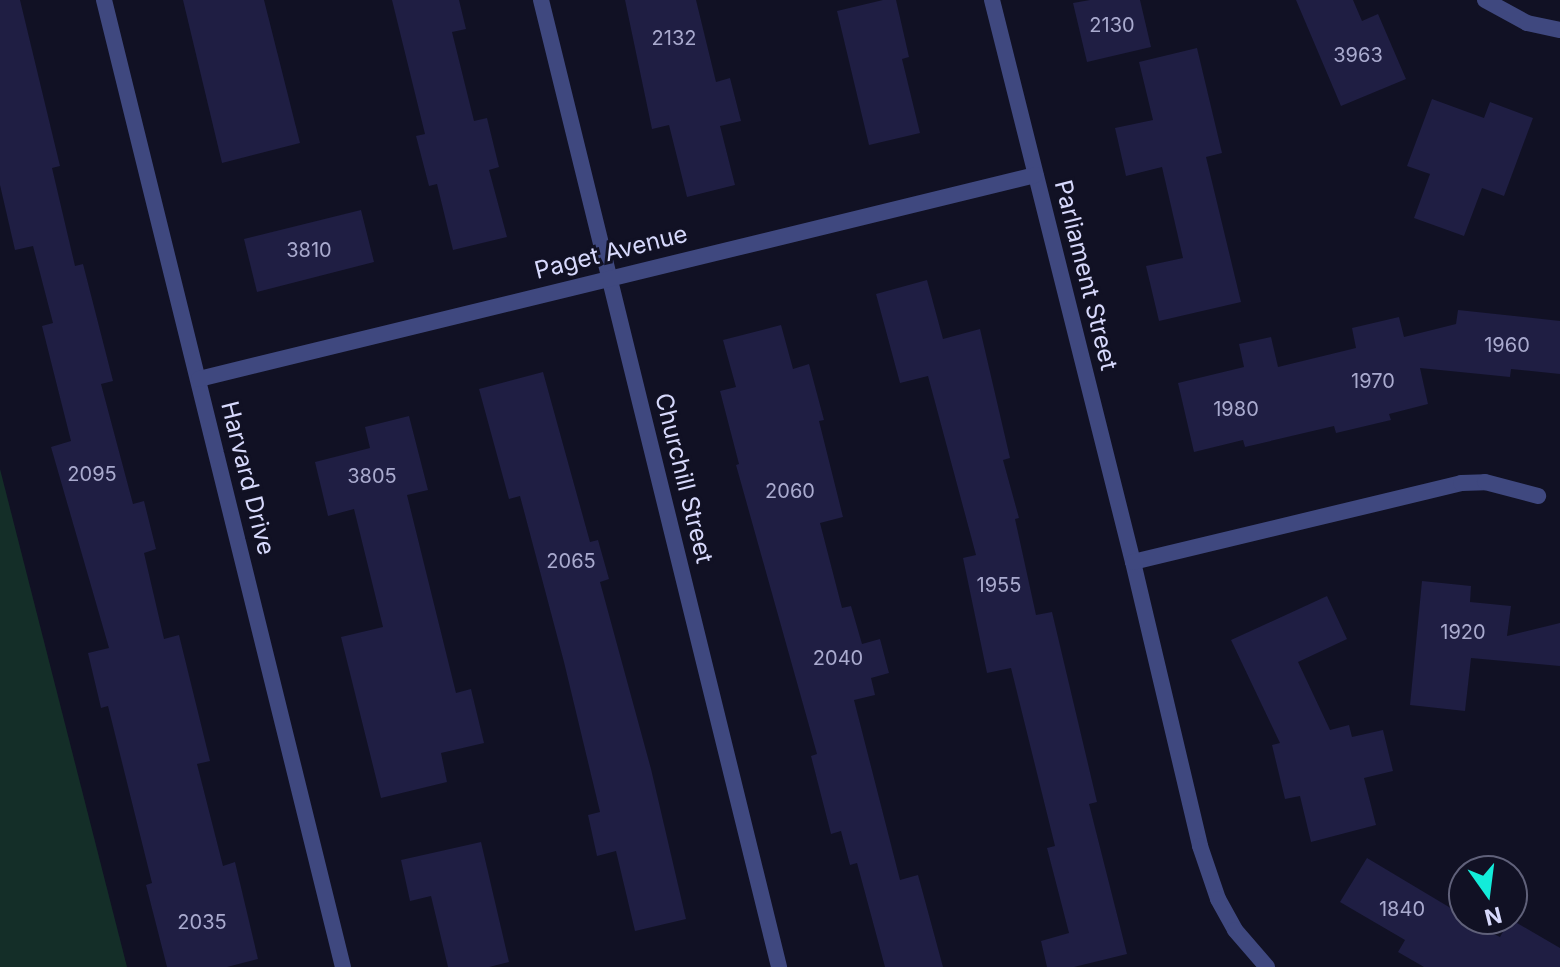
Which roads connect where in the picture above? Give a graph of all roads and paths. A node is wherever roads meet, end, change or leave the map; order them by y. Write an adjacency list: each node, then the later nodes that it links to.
1 (104, 0): 8 (street, Harvard Drive)
2 (541, 0): 7 (street, Churchill Street)
3 (992, 0): 6 (street, Parliament Street)
4 (1485, 0): 5 (street)
5 (1560, 30)
6 (1035, 175): 7 (street, Paget Avenue); 10 (street, Parliament Street)
7 (610, 277): 8 (street, Paget Avenue); 12 (street, Churchill Street)
8 (199, 379): 11 (street, Harvard Drive)
9 (1538, 496): 10 (street)
10 (1133, 562): 13 (street, Parliament Street)
11 (343, 967)
12 (779, 967)
13 (1267, 967)

